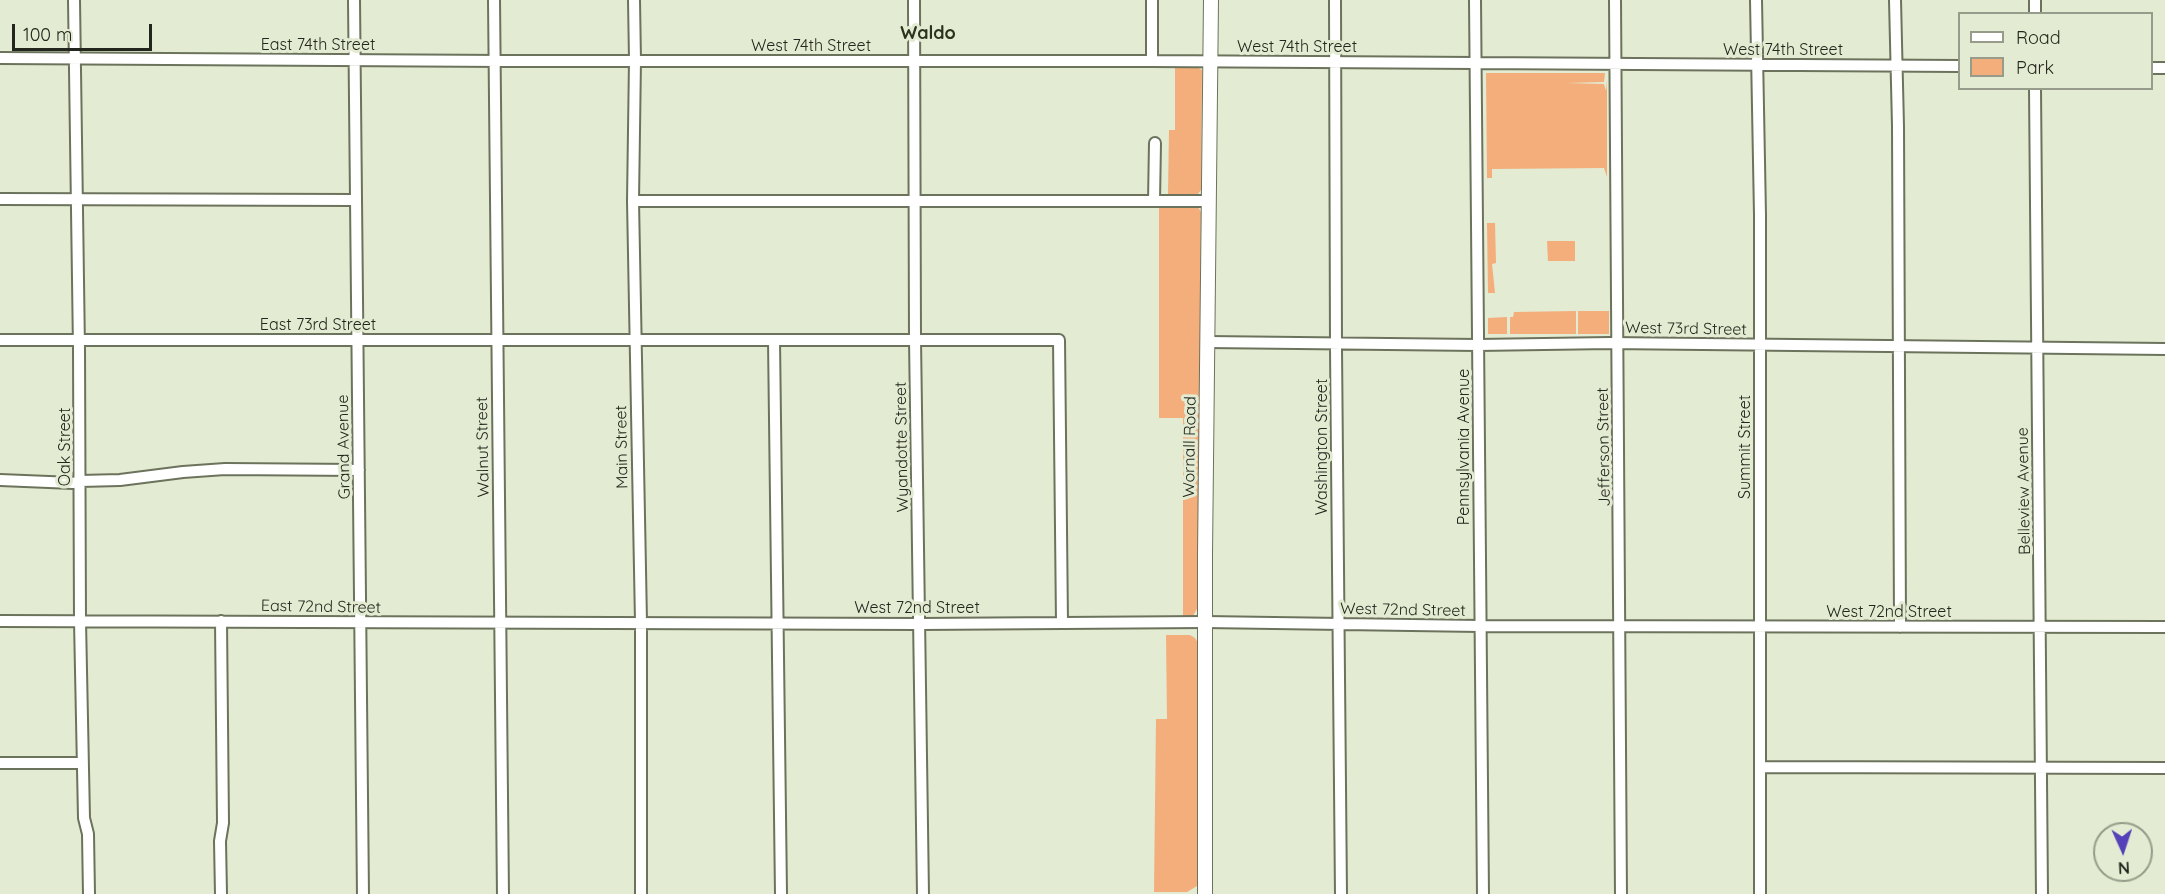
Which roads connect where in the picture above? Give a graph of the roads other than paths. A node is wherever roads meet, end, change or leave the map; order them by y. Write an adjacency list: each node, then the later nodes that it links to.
1 (74, 0): 13 (street, Oak Street)
2 (354, 0): 15 (street, Grand Avenue)
3 (494, 0): 17 (street, Walnut Street)
4 (634, 0): 16 (street, Main Street)
5 (914, 0): 18 (street, Wyandotte Street)
6 (1152, 0): 19 (street)
7 (1211, 0): 20 (main road, Wornall Road)
8 (1335, 0): 21 (street, Washington Street)
9 (1476, 0): 22 (street, Pennsylvania Avenue)
10 (1615, 0): 23 (street, Jefferson Street)
11 (1756, 0): 24 (street, Summit Street)
12 (1895, 0): 25 (street)
13 (75, 57): 14 (street, East 74th Street); 15 (street, East 74th Street); 30 (street, Oak Street)
14 (0, 58)
15 (354, 60): 17 (street, East 74th Street); 31 (street, Grand Avenue)
16 (635, 60): 17 (street, East 74th Street); 18 (street, West 74th Street); 32 (street, Main Street)
17 (495, 61): 38 (street, Walnut Street)
18 (914, 61): 19 (street, West 74th Street); 33 (street, Wyandotte Street)
19 (1152, 61): 20 (street, West 74th Street)
20 (1211, 62): 21 (street, West 74th Street); 35 (main road, Wornall Road)
21 (1335, 63): 22 (street, West 74th Street); 44 (street, Washington Street)
22 (1476, 63): 23 (street, West 74th Street); 46 (street, Pennsylvania Avenue)
23 (1615, 64): 24 (street, West 74th Street); 45 (street, Jefferson Street)
24 (1756, 65): 25 (street, West 74th Street); 47 (street, Summit Street)
25 (1896, 66): 26 (street, West 74th Street); 48 (street)
26 (1958, 66)
27 (2035, 90): 49 (street, Belleview Avenue)
28 (1155, 143): 34 (street)
29 (0, 199): 30 (street)
30 (76, 199): 31 (street); 37 (street, Oak Street)
31 (356, 200): 42 (street, Grand Avenue)
32 (633, 201): 33 (street); 39 (street, Main Street)
33 (914, 201): 34 (street); 41 (street, Wyandotte Street)
34 (1154, 201): 35 (street)
35 (1209, 201): 43 (main road, Wornall Road)
36 (0, 340): 37 (street, East 73rd Street)
37 (79, 340): 42 (street, East 73rd Street); 53 (street, Oak Street)
38 (497, 340): 39 (street, East 73rd Street); 42 (street, East 73rd Street); 60 (street, Walnut Street)
39 (635, 340): 40 (street); 57 (street, Main Street)
40 (774, 340): 41 (street); 61 (street)
41 (915, 340): 62 (street); 63 (street, Wyandotte Street)
42 (358, 341): 51 (street, Grand Avenue)
43 (1207, 342): 44 (street, West 73rd Street); 58 (main road, Wornall Road)
44 (1336, 342): 46 (street, West 73rd Street); 64 (street, Washington Street)
45 (1618, 343): 46 (street, West 73rd Street); 47 (street, West 73rd Street); 66 (street, Jefferson Street)
46 (1478, 345): 65 (street, Pennsylvania Avenue)
47 (1759, 345): 48 (street, West 73rd Street); 67 (street, Summit Street)
48 (1897, 346): 49 (street, West 73rd Street); 68 (street)
49 (2037, 348): 50 (street, West 73rd Street); 70 (street, Belleview Avenue)
50 (2165, 349)
51 (359, 470): 53 (street); 59 (street, Grand Avenue)
52 (0, 480): 53 (street)
53 (80, 481): 55 (street, Oak Street)
54 (0, 621): 55 (street, East 72nd Street)
55 (80, 621): 56 (street, East 72nd Street); 71 (street, Oak Street)
56 (221, 621): 59 (street, East 72nd Street); 77 (street)
57 (641, 622): 60 (street, East 72nd Street); 61 (street, West 72nd Street); 80 (street, Main Street)
58 (1205, 622): 62 (street, West 72nd Street); 64 (street, West 72nd Street); 83 (main road, Wornall Road)
59 (361, 623): 60 (street, East 72nd Street); 78 (street, Grand Avenue)
60 (501, 623): 79 (street, Walnut Street)
61 (778, 623): 63 (street, West 72nd Street); 81 (street)
62 (1062, 623): 63 (street, West 72nd Street)
63 (920, 624): 82 (street, Wyandotte Street)
64 (1338, 624): 65 (street, West 72nd Street); 84 (street, Washington Street)
65 (1480, 626): 66 (street, West 72nd Street); 85 (street, Pennsylvania Avenue)
66 (1620, 626): 67 (street, West 72nd Street); 86 (street, Jefferson Street)
67 (1761, 626): 68 (street, West 72nd Street); 73 (street, Summit Street)
68 (1900, 627): 70 (street, West 72nd Street)
69 (2165, 627): 70 (street, West 72nd Street)
70 (2041, 628): 74 (street, Belleview Avenue)
71 (82, 762): 72 (street); 76 (street, Oak Street)
72 (0, 763)
73 (1761, 766): 74 (street); 87 (street, Summit Street)
74 (2041, 767): 75 (street); 88 (street, Belleview Avenue)
75 (2165, 768)
76 (89, 894)
77 (221, 894)
78 (363, 894)
79 (503, 894)
80 (641, 894)
81 (781, 894)
82 (923, 894)
83 (1205, 894)
84 (1341, 894)
85 (1483, 894)
86 (1621, 894)
87 (1760, 894)
88 (2042, 894)

